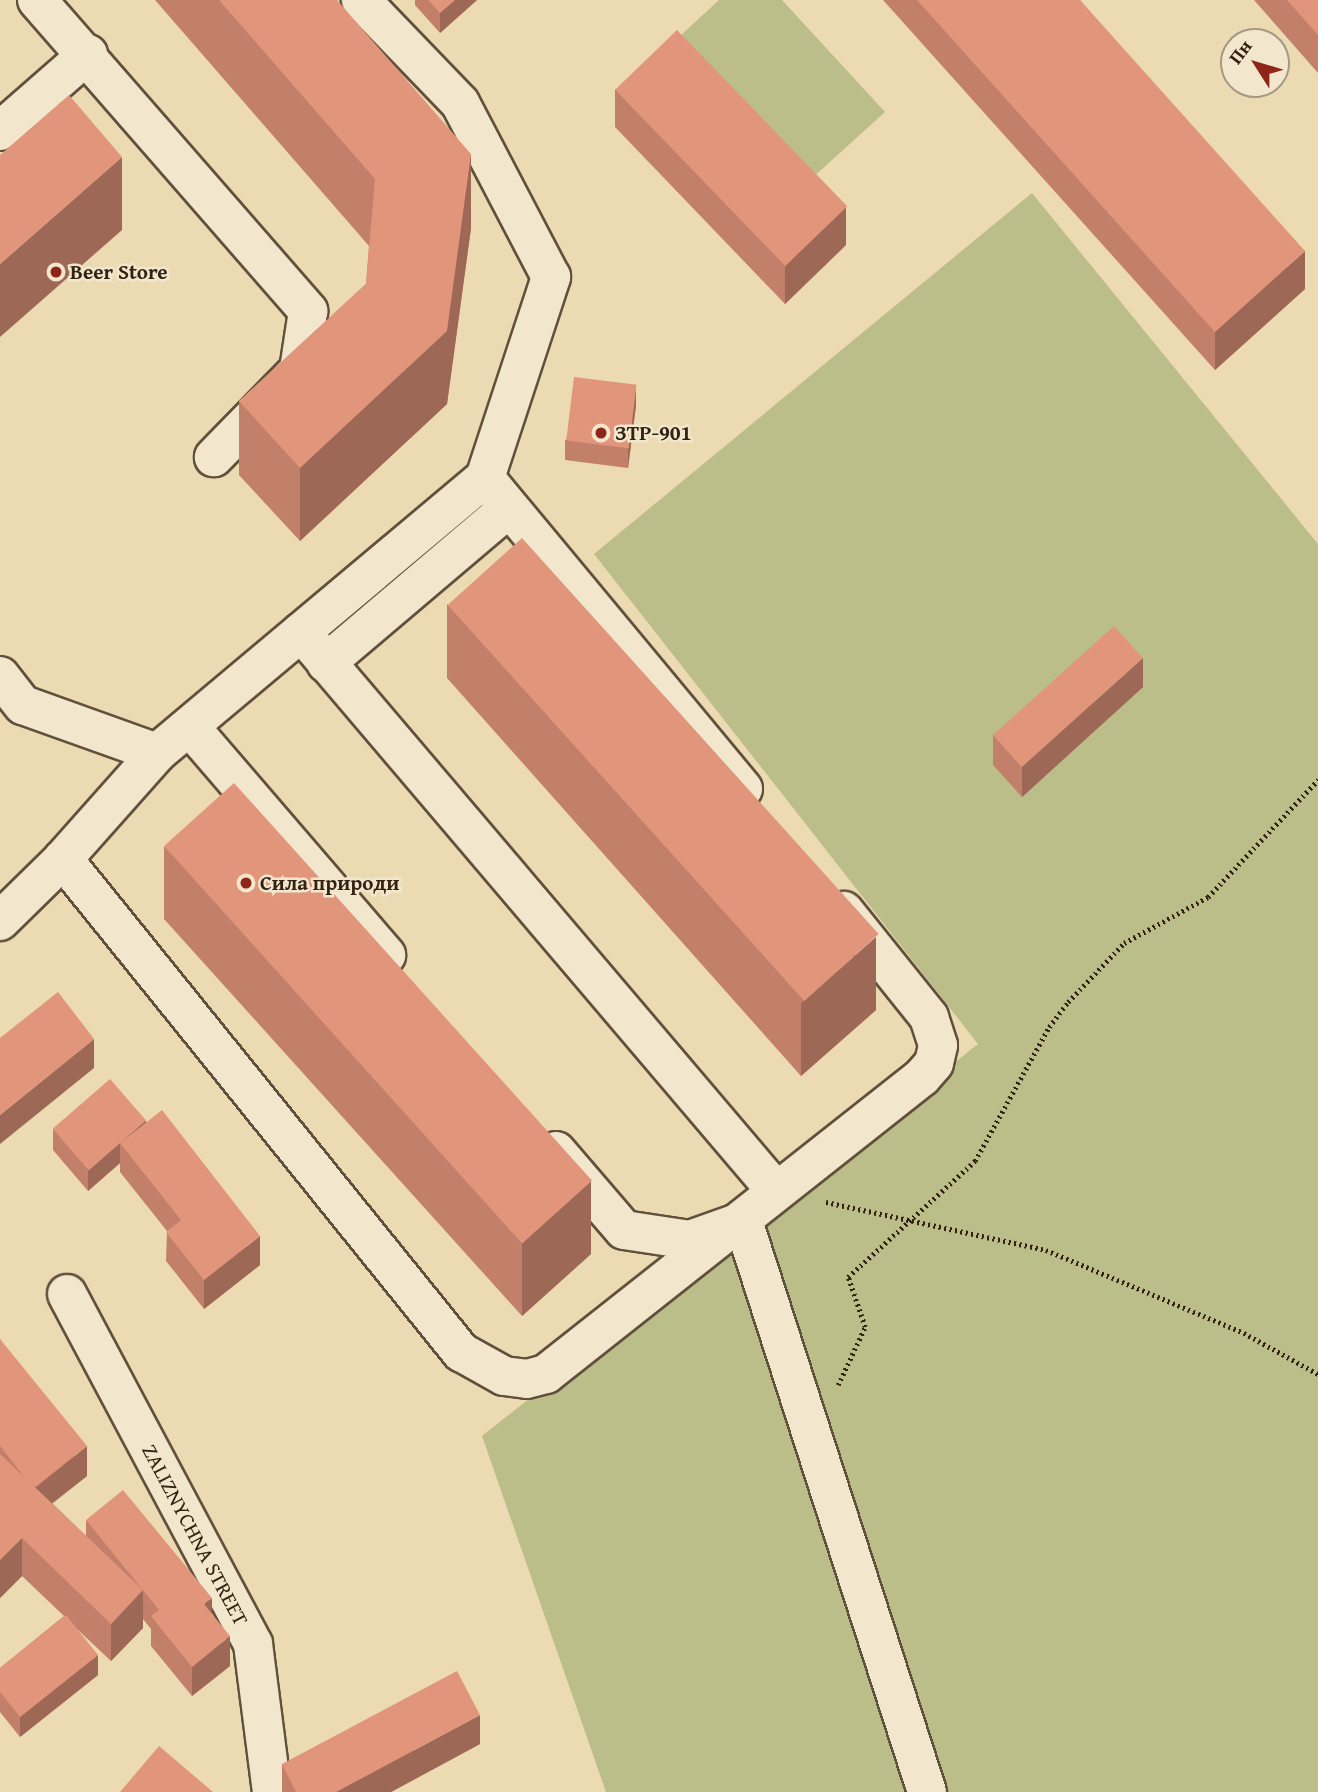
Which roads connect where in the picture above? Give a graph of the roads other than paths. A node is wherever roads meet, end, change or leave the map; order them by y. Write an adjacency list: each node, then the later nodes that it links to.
1 (37, 0): 3 (street)
2 (361, 0): 6 (street)
3 (88, 54): 4 (street); 5 (street)
4 (0, 131)
5 (214, 457)
6 (485, 478): 7 (street); 8 (street)
7 (509, 508): 9 (street); 13 (street)
8 (301, 632): 9 (street); 11 (street)
9 (326, 663): 19 (street)
10 (0, 677): 12 (street)
11 (190, 727): 12 (street); 17 (street)
12 (157, 753): 14 (street)
13 (768, 820)
14 (63, 859): 16 (street); 20 (street)
15 (822, 884): 19 (street)
16 (0, 921)
17 (412, 985)
18 (529, 1120): 20 (street)
19 (776, 1191): 20 (street)
20 (743, 1221): 23 (street)
21 (68, 1294): 22 (street, ZALIZNYCHNA STREET)
22 (272, 1792)
23 (927, 1792)

